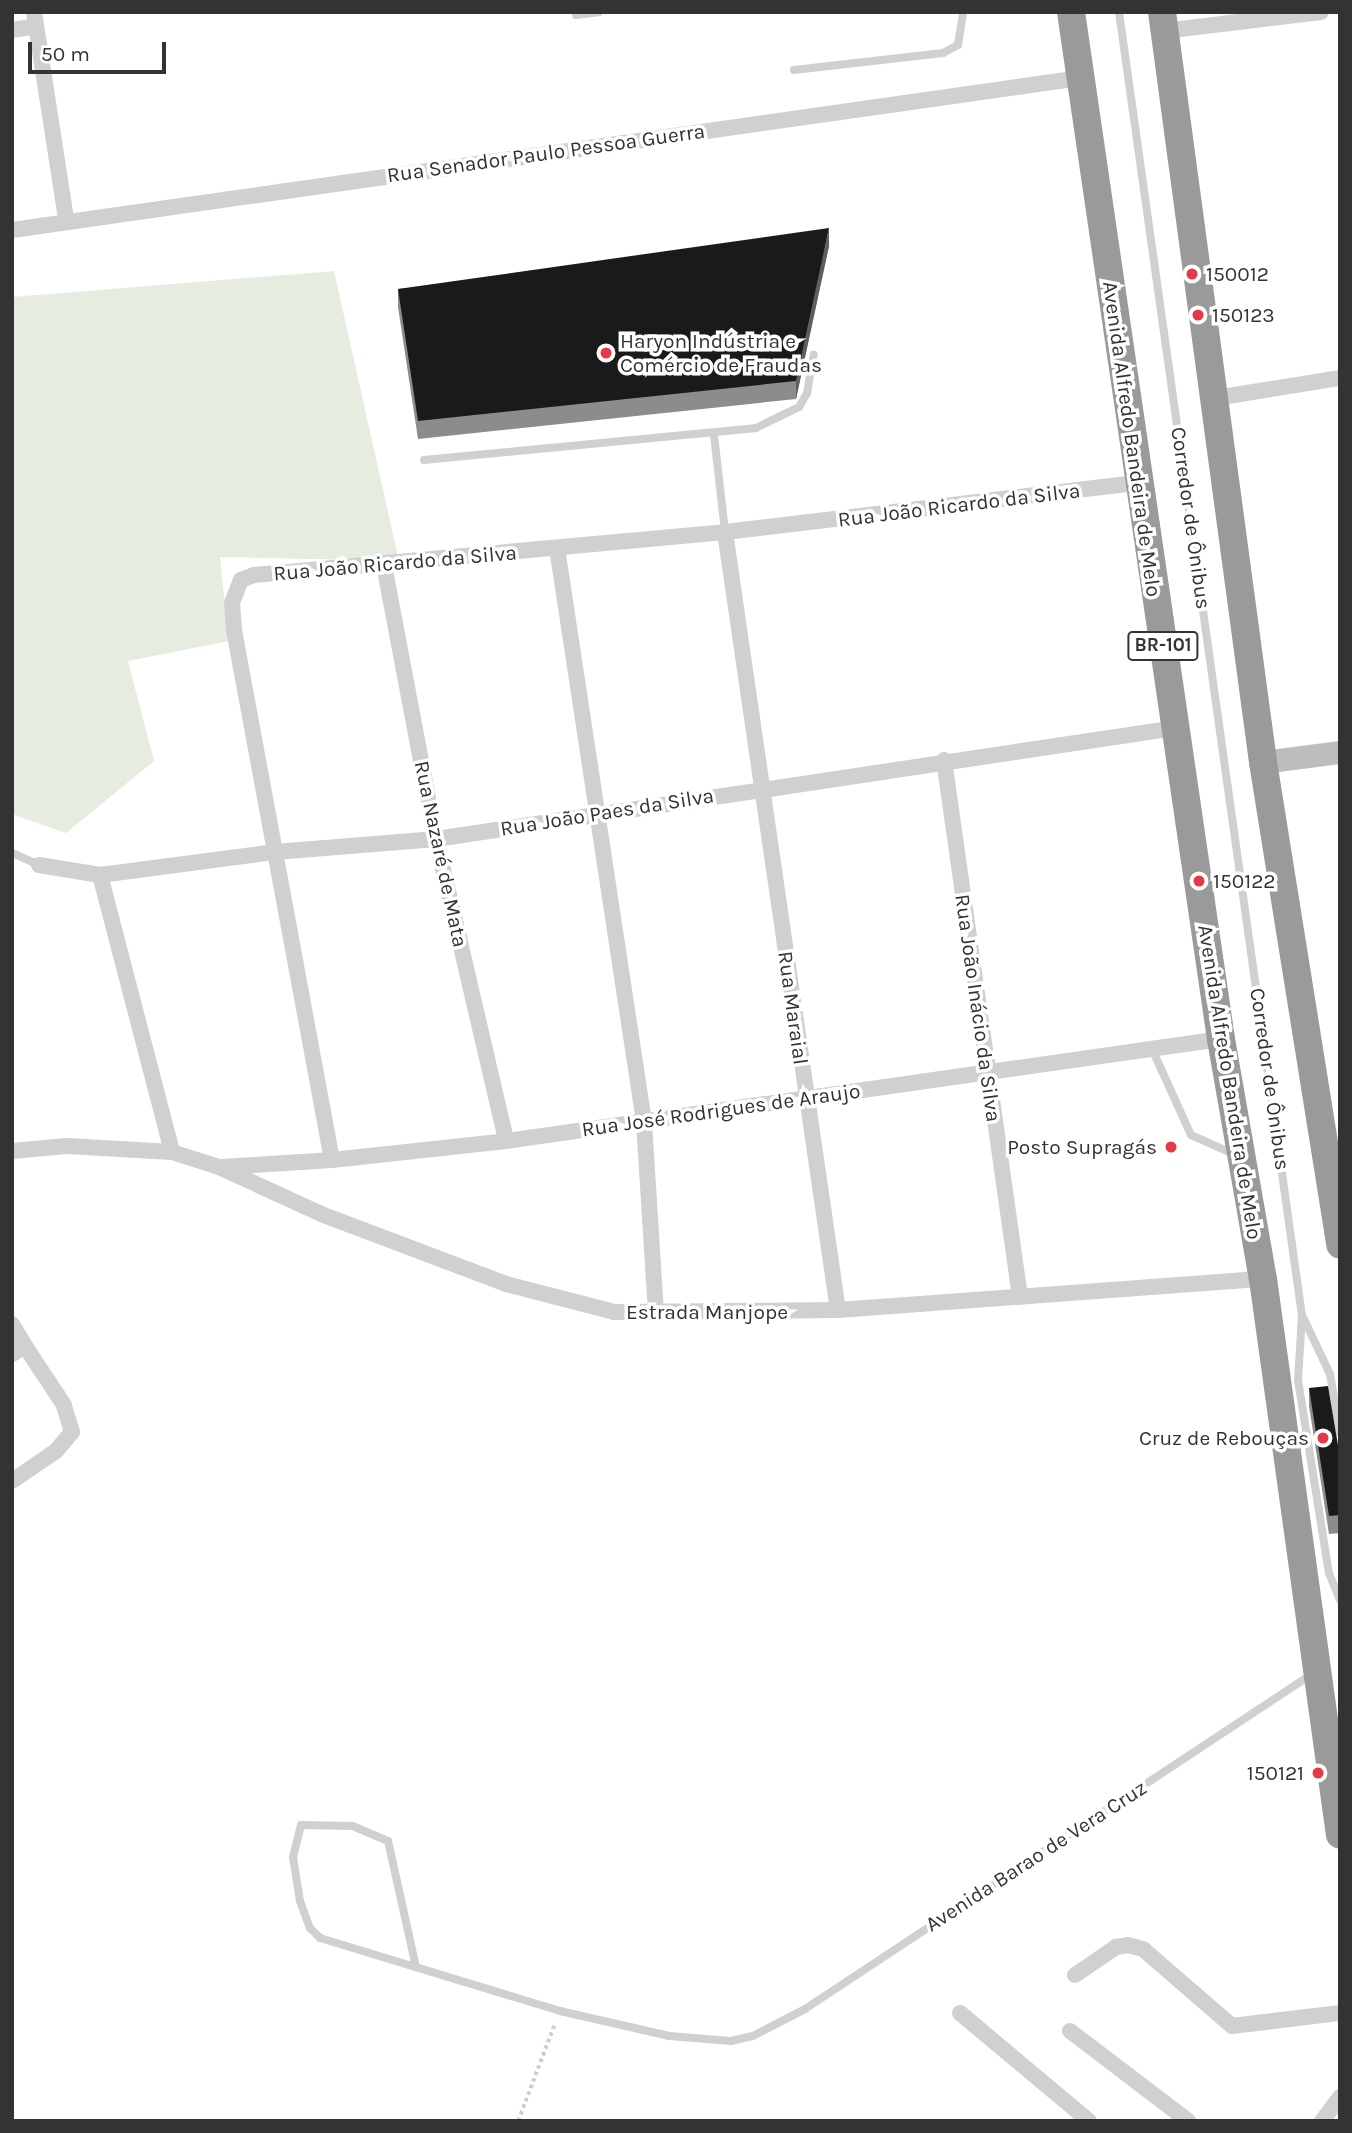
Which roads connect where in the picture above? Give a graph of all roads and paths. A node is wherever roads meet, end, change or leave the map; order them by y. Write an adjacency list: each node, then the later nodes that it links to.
1 (599, 12): 6 (lane)
2 (963, 12): 10 (lane)
3 (1071, 12): 11 (highway, Avenida Alfredo Bandeira de Melo / BR-101)
4 (1119, 12): 50 (lane, Corredor de Ônibus)
5 (1321, 12): 8 (street)
6 (576, 15)
7 (35, 19): 9 (street); 12 (street)
8 (1163, 22): 16 (highway)
9 (12, 30)
10 (794, 71)
11 (1080, 78): 12 (street, Rua Senador Paulo Pessoa Guerra); 19 (highway, Avenida Alfredo Bandeira de Melo / BR-101)
12 (66, 219): 13 (street, Rua Senador Paulo Pessoa Guerra)
13 (12, 230)
14 (814, 355): 17 (lane)
15 (1340, 378): 16 (street)
16 (1216, 398): 26 (highway)
17 (714, 435): 18 (lane); 20 (lane)
18 (424, 460)
19 (1138, 483): 20 (street, Rua João Ricardo da Silva); 23 (highway, Avenida Alfredo Bandeira de Melo / BR-101)
20 (724, 532): 21 (street, Rua João Ricardo da Silva); 27 (street, Rua Maraial)
21 (557, 548): 22 (street, Rua João Ricardo da Silva); 28 (street)
22 (384, 565): 29 (street, Rua Nazaré de Mata); 30 (street, Rua João Ricardo da Silva)
23 (1175, 728): 25 (street, Rua João Paes da Silva); 34 (highway, Avenida Alfredo Bandeira de Melo / BR-101)
24 (1340, 752): 26 (main road)
25 (944, 760): 27 (street, Rua João Paes da Silva); 36 (street, Rua João Inácio da Silva)
26 (1263, 762): 45 (highway)
27 (764, 788): 28 (street, Rua João Paes da Silva); 37 (street, Rua Maraial)
28 (597, 812): 29 (street, Rua João Paes da Silva); 38 (street)
29 (436, 839): 30 (street, Rua João Paes da Silva); 39 (street, Rua Nazaré de Mata)
30 (275, 852): 33 (street, Rua João Paes da Silva); 43 (street, Rua João Ricardo da Silva)
31 (12, 853): 32 (lane)
32 (39, 865): 33 (street, Rua João Paes da Silva)
33 (100, 875): 41 (street)
34 (1221, 1039): 35 (street, Rua José Rodrigues de Araujo); 42 (highway, Avenida Alfredo Bandeira de Melo / BR-101)
35 (1152, 1049): 36 (street, Rua José Rodrigues de Araujo); 42 (lane)
36 (986, 1074): 37 (street, Rua José Rodrigues de Araujo); 47 (street, Rua João Inácio da Silva)
37 (806, 1096): 38 (street, Rua José Rodrigues de Araujo); 48 (street, Rua Maraial)
38 (643, 1122): 39 (street, Rua José Rodrigues de Araujo); 49 (street)
39 (506, 1141): 43 (street, Rua José Rodrigues de Araujo)
40 (12, 1151): 41 (street, Estrada Manjope)
41 (172, 1153): 44 (street, Estrada Manjope)
42 (1242, 1158): 46 (highway, Avenida Alfredo Bandeira de Melo / BR-101)
43 (332, 1160): 44 (street, Rua José Rodrigues de Araujo)
44 (219, 1167): 49 (street, Estrada Manjope)
45 (1340, 1245)
46 (1263, 1279): 47 (street, Estrada Manjope); 56 (highway, BR-101)
47 (1020, 1297): 48 (street, Estrada Manjope)
48 (838, 1310): 49 (street, Estrada Manjope)
49 (656, 1314)
50 (1302, 1315): 53 (lane, Corredor de Ônibus); 55 (lane, Corredor de Ônibus)
51 (12, 1324): 52 (street)
52 (19, 1350): 54 (street)
53 (1340, 1433)
54 (12, 1481)
55 (1340, 1600)
56 (1317, 1670): 57 (highway, BR-101); 60 (lane, Avenida Barao de Vera Cruz)
57 (1340, 1835)
58 (416, 1967): 58 (lane); 60 (lane)
59 (1075, 1975): 62 (street)
60 (560, 2011): 65 (path)
61 (960, 2013): 66 (street)
62 (1340, 2013)
63 (1070, 2031): 67 (street)
64 (1340, 2097): 68 (street)
65 (518, 2121)
66 (1089, 2121)
67 (1188, 2121)
68 (1322, 2121)

